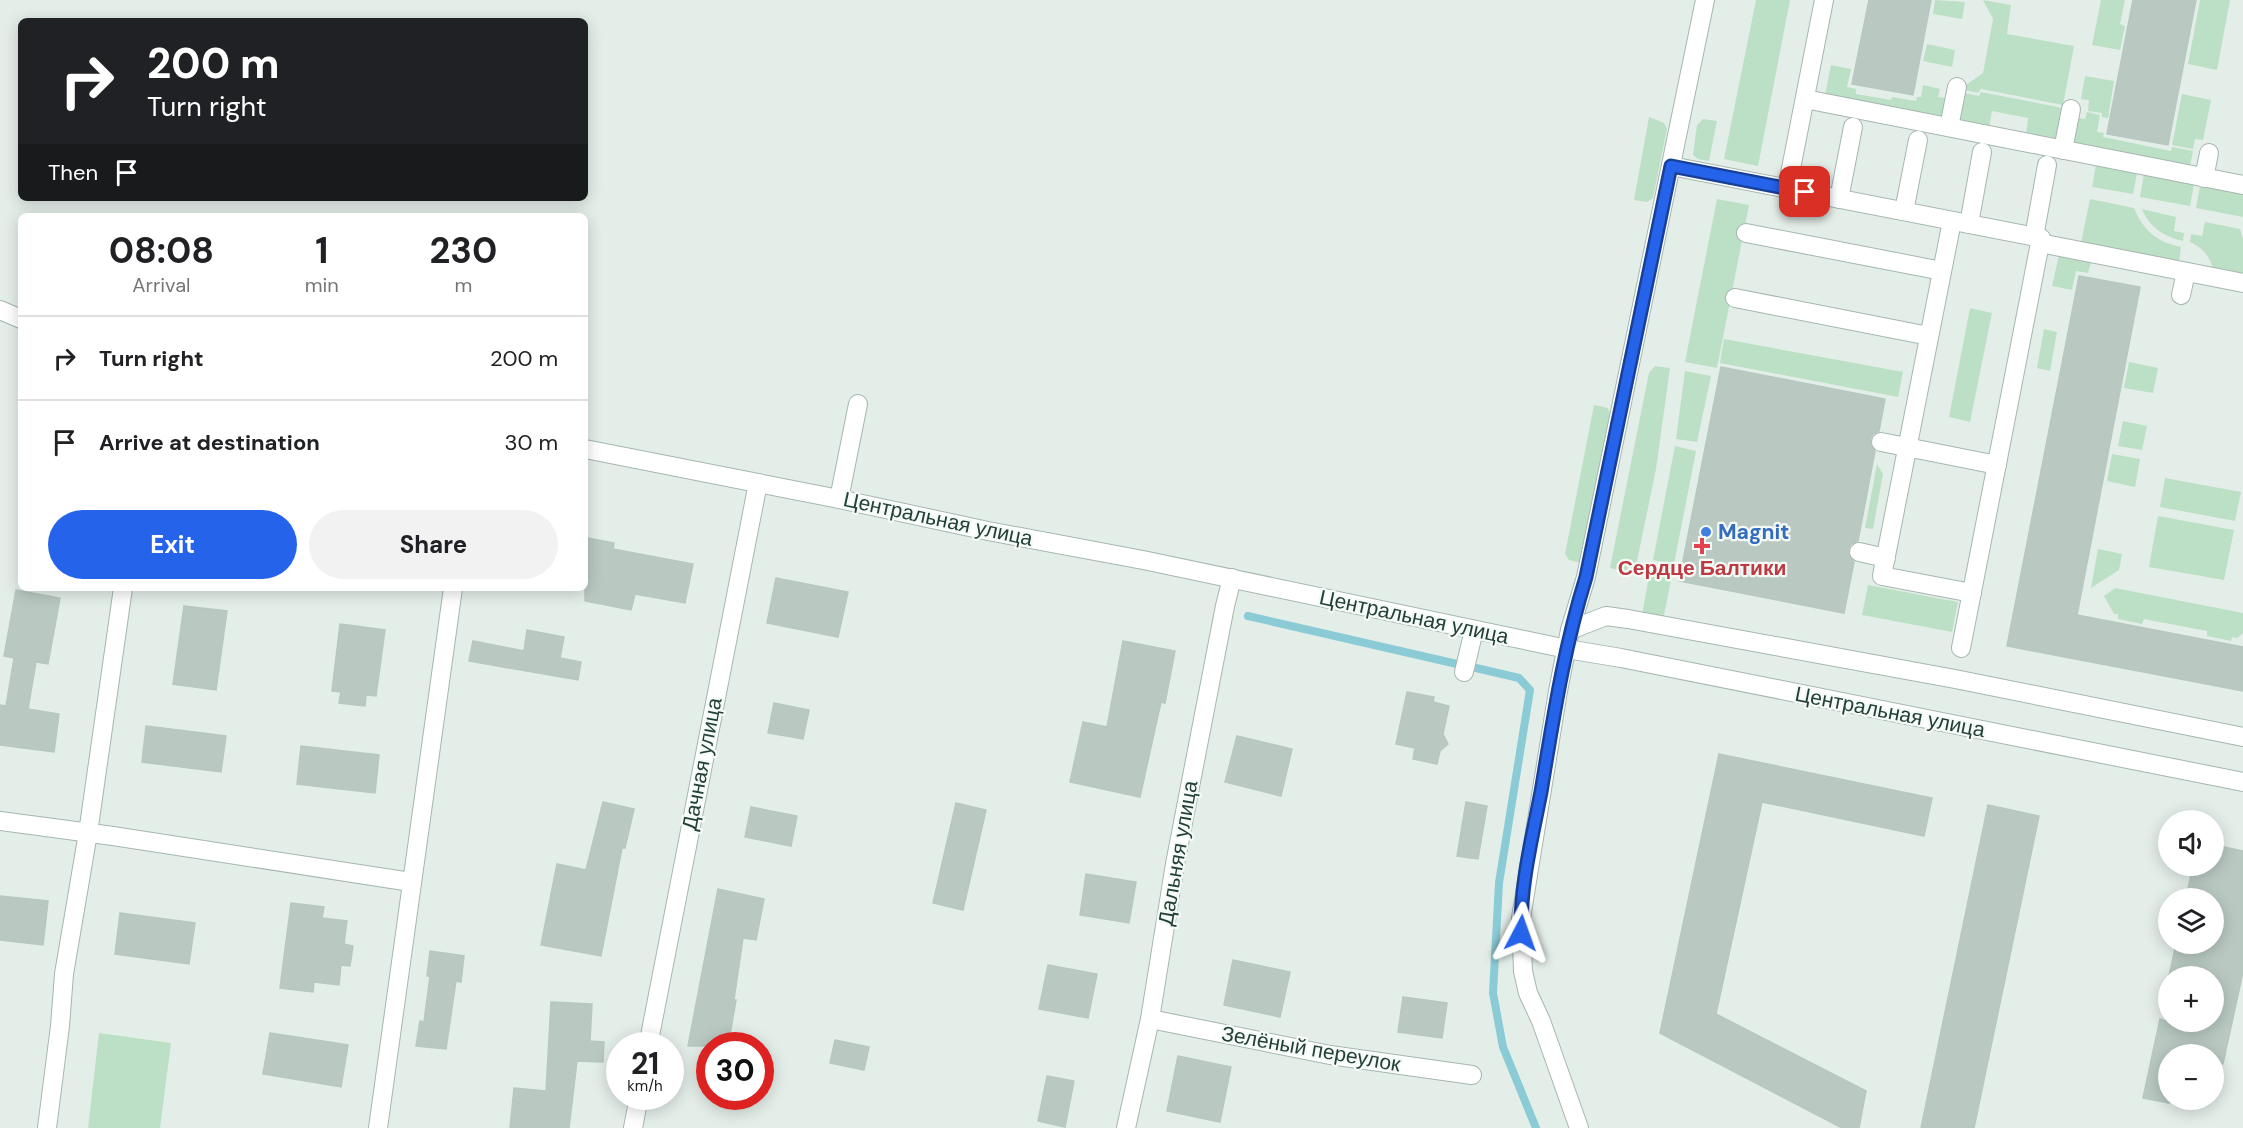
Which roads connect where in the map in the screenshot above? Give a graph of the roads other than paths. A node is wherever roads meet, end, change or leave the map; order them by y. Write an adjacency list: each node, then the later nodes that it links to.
1 (1706, 0): 13 (street)
2 (1824, 0): 4 (street)
3 (1957, 87): 6 (street)
4 (1805, 99): 6 (street); 16 (street)
5 (2071, 109): 9 (street)
6 (1949, 127): 9 (street)
7 (1853, 128): 17 (street)
8 (1918, 140): 18 (street)
9 (2063, 150): 14 (street)
10 (1982, 152): 19 (street)
11 (2209, 153): 14 (street)
12 (2047, 165): 21 (street)
13 (1671, 166): 16 (street); 44 (street)
14 (2205, 178): 15 (street)
15 (2243, 185)
16 (1787, 189): 17 (street)
17 (1839, 199): 18 (street)
18 (1904, 211): 19 (street)
19 (1960, 222): 21 (street); 22 (street)
20 (1746, 233): 22 (street)
21 (2037, 240): 23 (street); 34 (street)
22 (1942, 271): 29 (street)
23 (2186, 272): 24 (street); 25 (street)
24 (2243, 283)
25 (2181, 295)
26 (1735, 298): 29 (street)
27 (0, 310): 28 (street)
28 (18, 318)
29 (1929, 336): 32 (street)
30 (858, 404): 36 (street)
31 (1881, 442): 32 (street)
32 (1907, 447): 34 (street); 38 (street)
33 (588, 450): 35 (street, Центральная улица)
34 (1997, 465): 42 (street)
35 (758, 483): 36 (street, Центральная улица); 54 (street, Дачная улица)
36 (839, 499): 39 (street, Центральная улица)
37 (1858, 552): 38 (street)
38 (1886, 558): 42 (street)
39 (1232, 578): 43 (street, Центральная улица); 53 (street, Дальняя улица)
40 (123, 591): 51 (street)
41 (453, 591): 52 (street)
42 (1972, 593): 45 (street)
43 (1474, 630): 46 (street, Центральная улица); 47 (street)
44 (1570, 630): 46 (street); 48 (street)
45 (1961, 648)
46 (1567, 649): 49 (street, Центральная улица); 61 (street)
47 (1464, 672)
48 (2243, 737)
49 (2243, 782)
50 (0, 821): 51 (street)
51 (88, 833): 52 (street); 57 (street)
52 (411, 882): 58 (street)
53 (1150, 1019): 55 (street, Зелёный переулок); 60 (street, Дальняя улица)
54 (651, 1032)
55 (1472, 1075)
56 (636, 1110): 59 (street)
57 (47, 1128)
58 (378, 1128)
59 (633, 1128)
60 (1126, 1128)
61 (1579, 1128)

